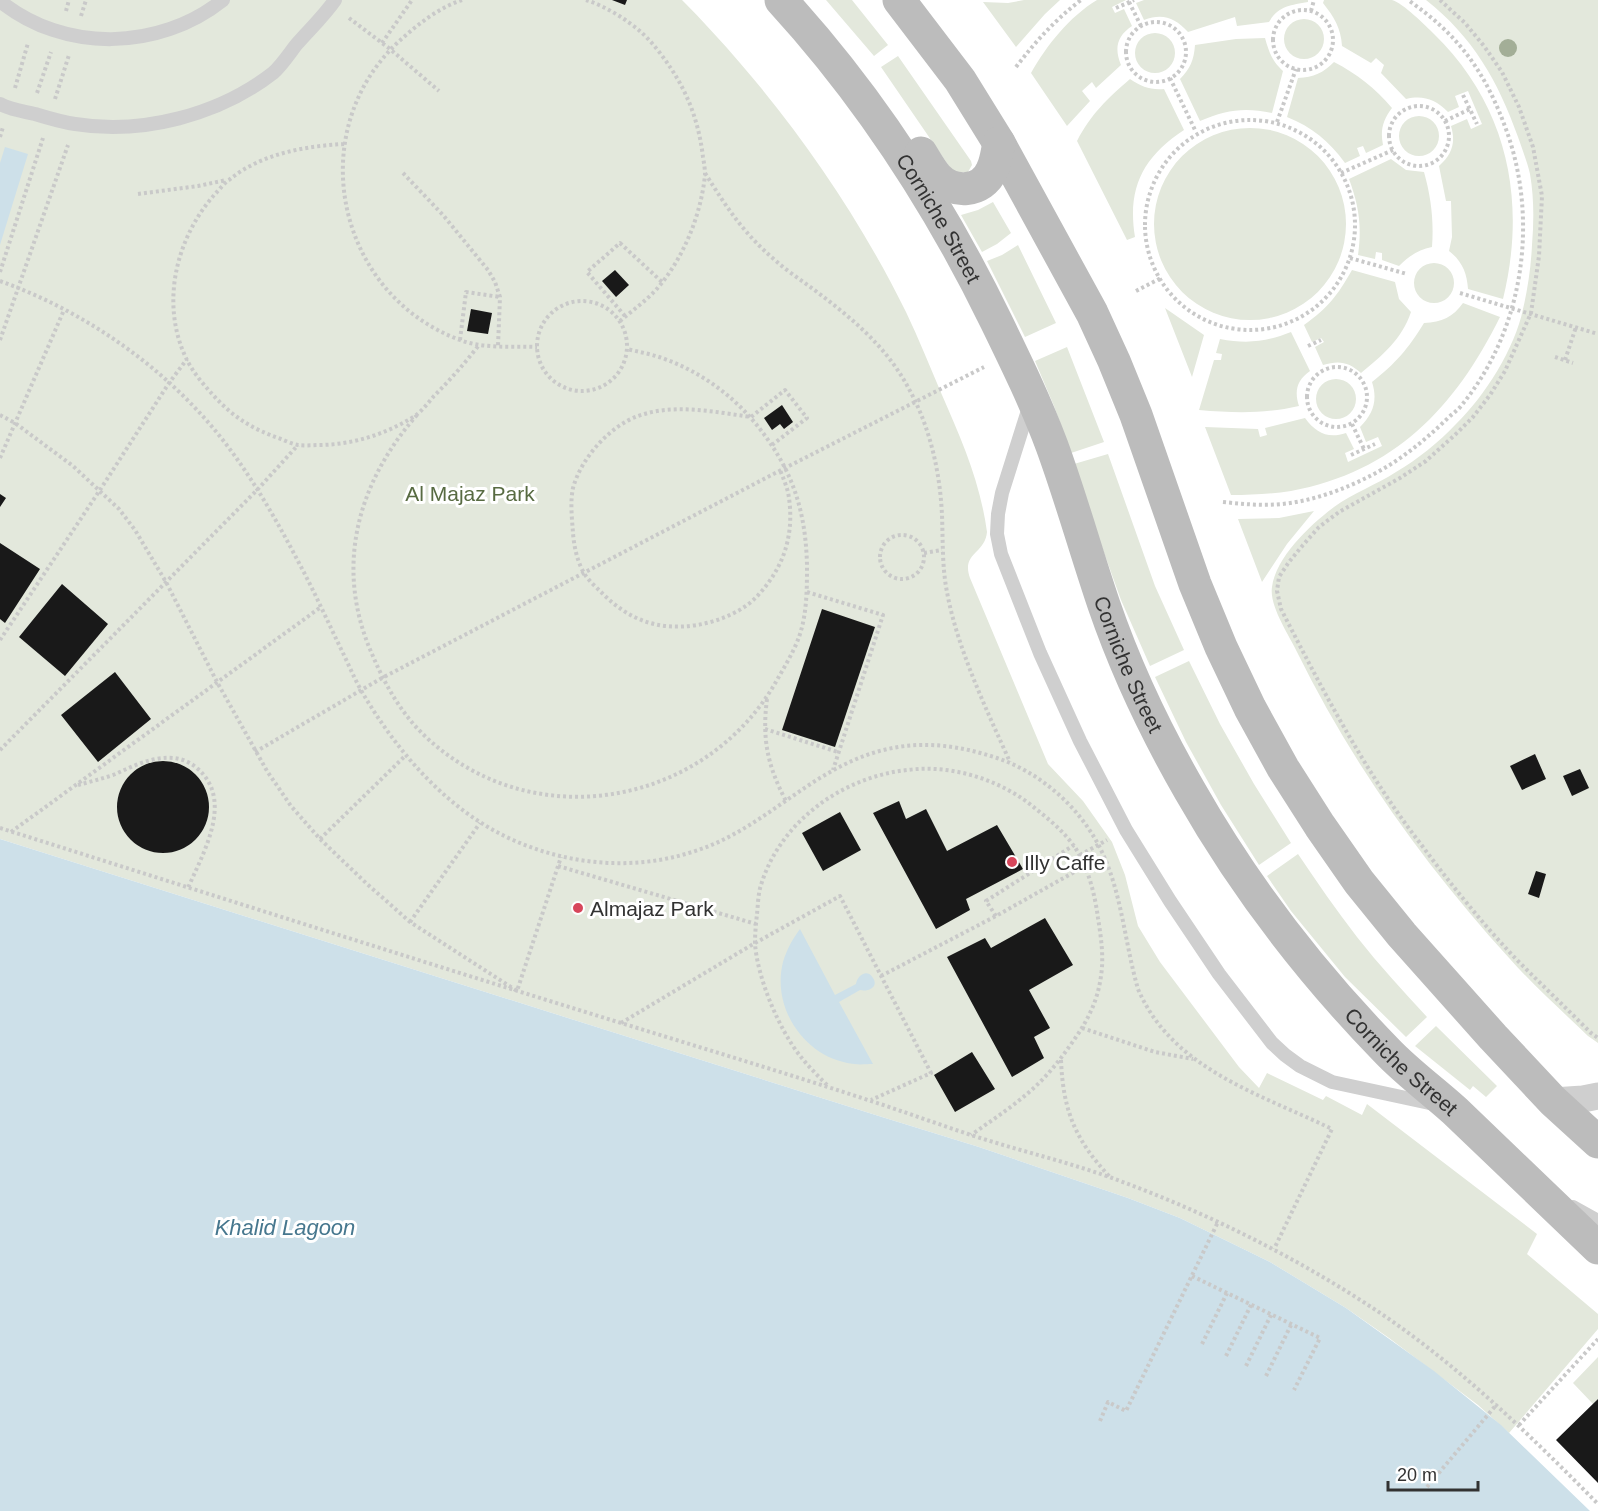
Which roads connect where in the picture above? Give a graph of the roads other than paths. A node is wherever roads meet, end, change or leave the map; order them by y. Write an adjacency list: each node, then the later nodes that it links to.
1 (223, 0): 4 (lane)
2 (781, 0): 6 (main road, Corniche Street)
3 (899, 0): 8 (main road)
4 (0, 1)
5 (330, 2): 7 (lane)
6 (848, 79): 8 (main road); 9 (main road, Corniche Street)
7 (4, 106)
8 (999, 143): 11 (main road)
9 (1032, 397): 12 (main road, Corniche Street); 12 (lane)
10 (1598, 1096): 11 (street)
11 (1553, 1101): 13 (main road)
12 (1452, 1108): 14 (main road, Corniche Street)
13 (1598, 1142)
14 (1536, 1189): 15 (lane); 16 (main road, Corniche Street)
15 (1598, 1221)
16 (1598, 1248)

